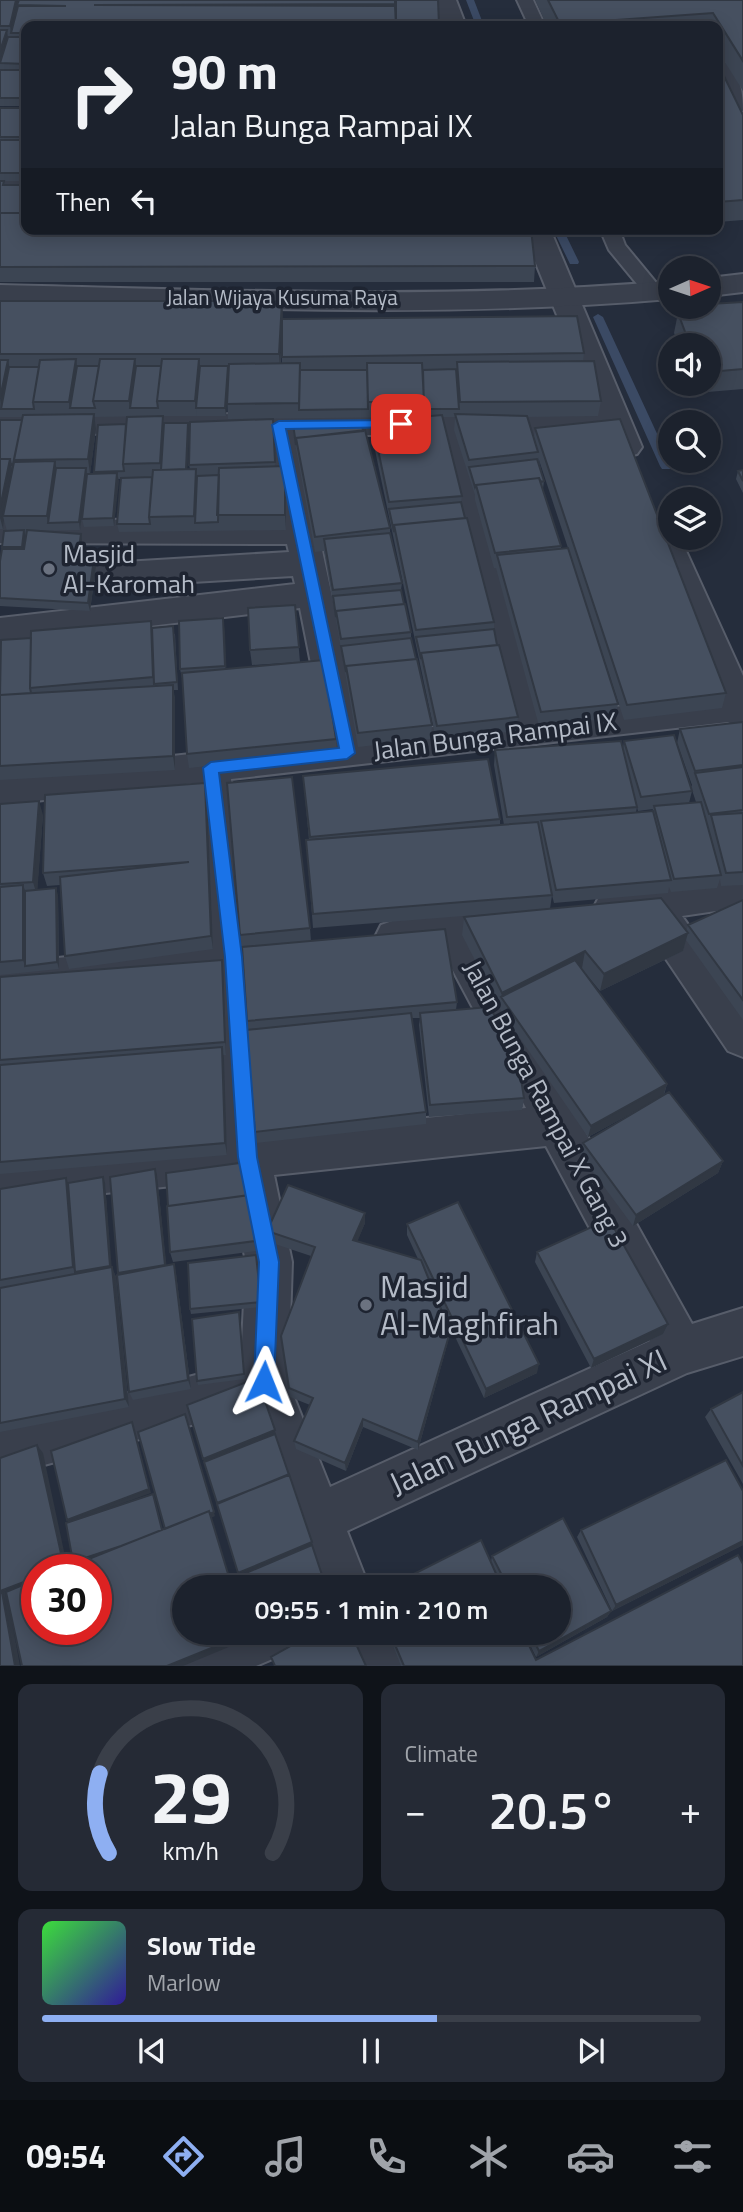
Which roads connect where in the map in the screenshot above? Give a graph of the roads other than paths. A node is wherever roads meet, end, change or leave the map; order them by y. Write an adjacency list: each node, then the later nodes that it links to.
1 (444, 0): 3 (street)
2 (525, 0): 4 (lane)
3 (452, 21)
4 (535, 21)
5 (723, 69): 6 (lane)
6 (743, 106)
7 (0, 184): 8 (street)
8 (21, 184)
9 (538, 235): 16 (street)
10 (611, 235): 12 (lane)
11 (743, 283): 13 (street)
12 (658, 286)
13 (721, 286)
14 (658, 290): 16 (street, Jalan Wijaya Kusuma Raya)
15 (0, 294): 16 (street, Jalan Wijaya Kusuma Raya)
16 (564, 299): 20 (street)
17 (0, 423): 19 (street)
18 (449, 424): 19 (street); 20 (street); 30 (street)
19 (279, 425): 25 (street)
20 (617, 426): 21 (street)
21 (637, 473)
22 (651, 509): 29 (street)
23 (0, 531): 24 (street)
24 (111, 532): 25 (street); 26 (street)
25 (307, 563): 26 (street); 27 (street); 31 (street)
26 (108, 575): 27 (street)
27 (104, 618): 28 (street)
28 (0, 631)
29 (739, 699): 30 (street, Jalan Bunga Rampai IX)
30 (526, 733): 31 (street, Jalan Bunga Rampai IX)
31 (347, 753): 32 (street, Jalan Bunga Rampai IX)
32 (211, 768): 33 (street, Jalan Bunga Rampai IX); 39 (street)
33 (0, 790)
34 (743, 891): 35 (street)
35 (650, 904): 36 (street); 41 (street)
36 (452, 930): 37 (street); 42 (street, Jalan Bunga Rampai X Gang 3)
37 (356, 942)
38 (288, 950): 39 (street)
39 (233, 957): 40 (street); 43 (street)
40 (0, 982)
41 (743, 1038)
42 (556, 1125): 43 (street); 46 (street, Jalan Bunga Rampai X Gang 3)
43 (248, 1157): 44 (street); 47 (street)
44 (0, 1183)
45 (743, 1332): 46 (street, Jalan Bunga Rampai XI)
46 (681, 1351): 49 (street, Jalan Bunga Rampai XI)
47 (264, 1382): 48 (street); 49 (street)
48 (0, 1452)
49 (317, 1519): 50 (street)
50 (338, 1575)
51 (242, 1645): 53 (street)
52 (370, 1645): 54 (street)
53 (194, 1666)
54 (380, 1666)

